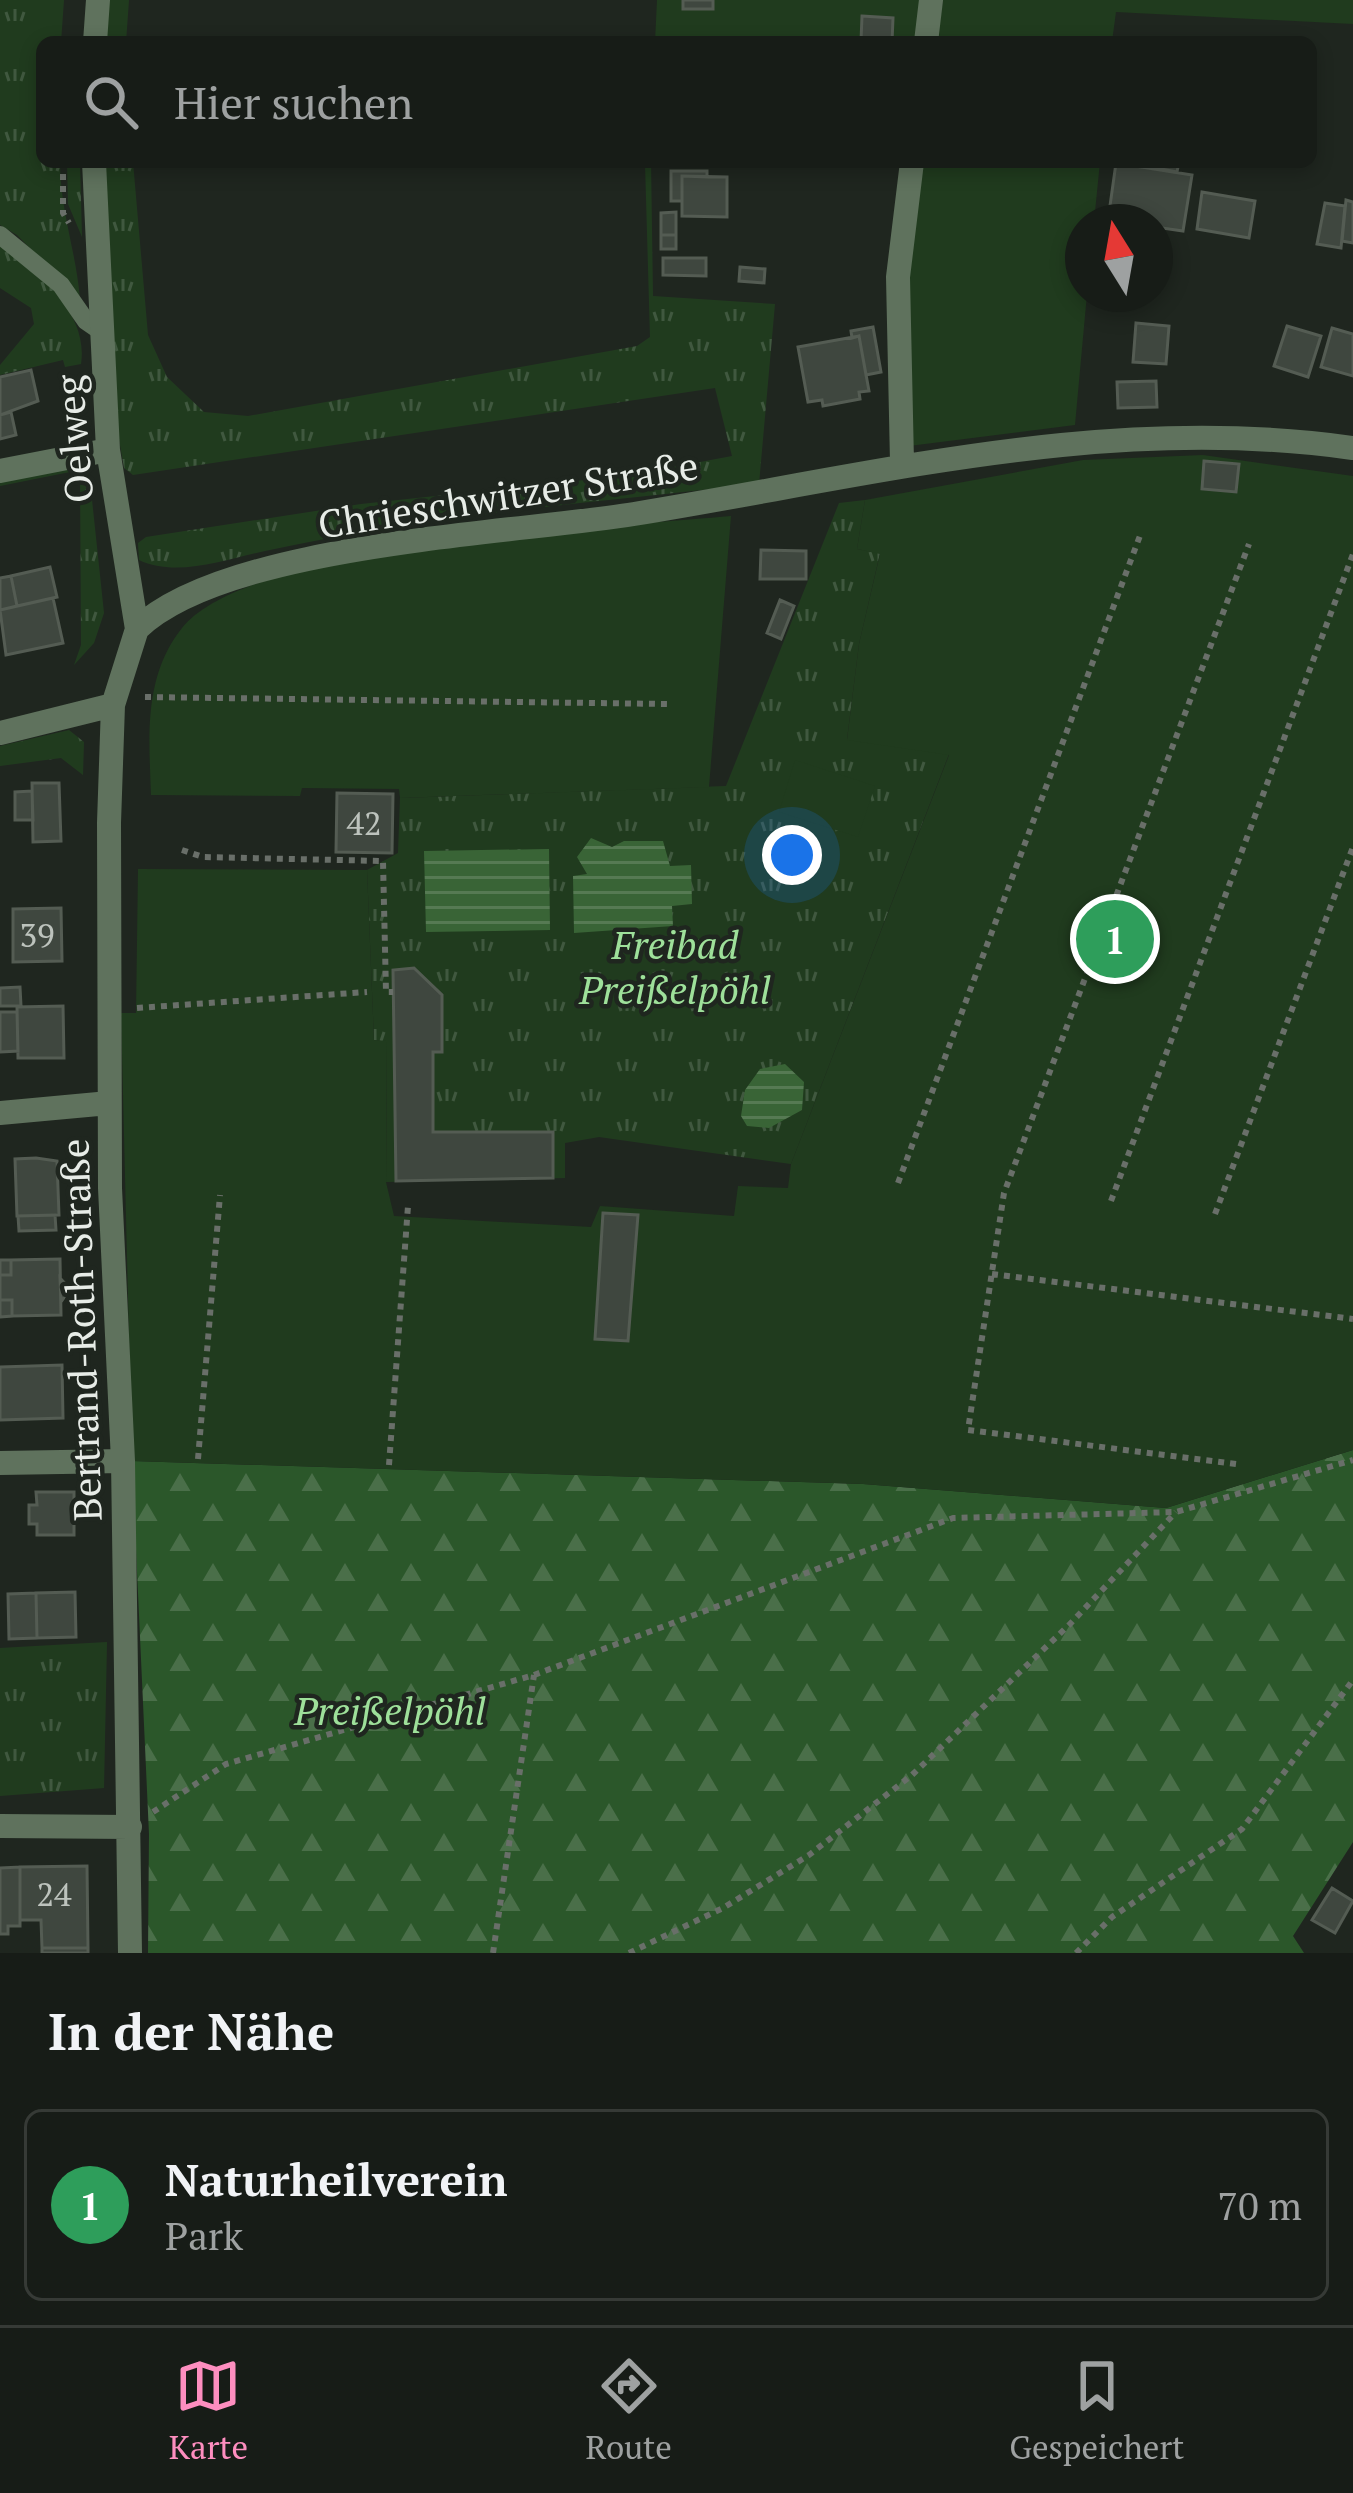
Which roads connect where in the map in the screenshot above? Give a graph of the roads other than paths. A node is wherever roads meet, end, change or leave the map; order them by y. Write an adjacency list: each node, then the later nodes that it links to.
1 (98, 0): 3 (street)
2 (932, 0): 4 (street)
3 (95, 36)
4 (927, 36)
5 (94, 168): 8 (street, Oelweg)
6 (911, 168): 11 (street)
7 (0, 235): 8 (lane)
8 (102, 332): 10 (street, Oelweg)
9 (1353, 448): 11 (street, Chrieschwitzer Straße)
10 (108, 450): 12 (street); 13 (street, Oelweg)
11 (902, 462): 13 (street, Chrieschwitzer Straße)
12 (0, 471)
13 (137, 629): 14 (street, Oelweg)
14 (112, 705): 15 (street); 16 (street, Bertrand-Roth-Straße)
15 (0, 734)
16 (109, 1103): 17 (street); 18 (street, Bertrand-Roth-Straße)
17 (0, 1113)
18 (123, 1461): 19 (street); 21 (street, Bertrand-Roth-Straße)
19 (0, 1463)
20 (0, 1826): 21 (street)
21 (130, 1827): 22 (street, Bertrand-Roth-Straße)
22 (130, 1953)

